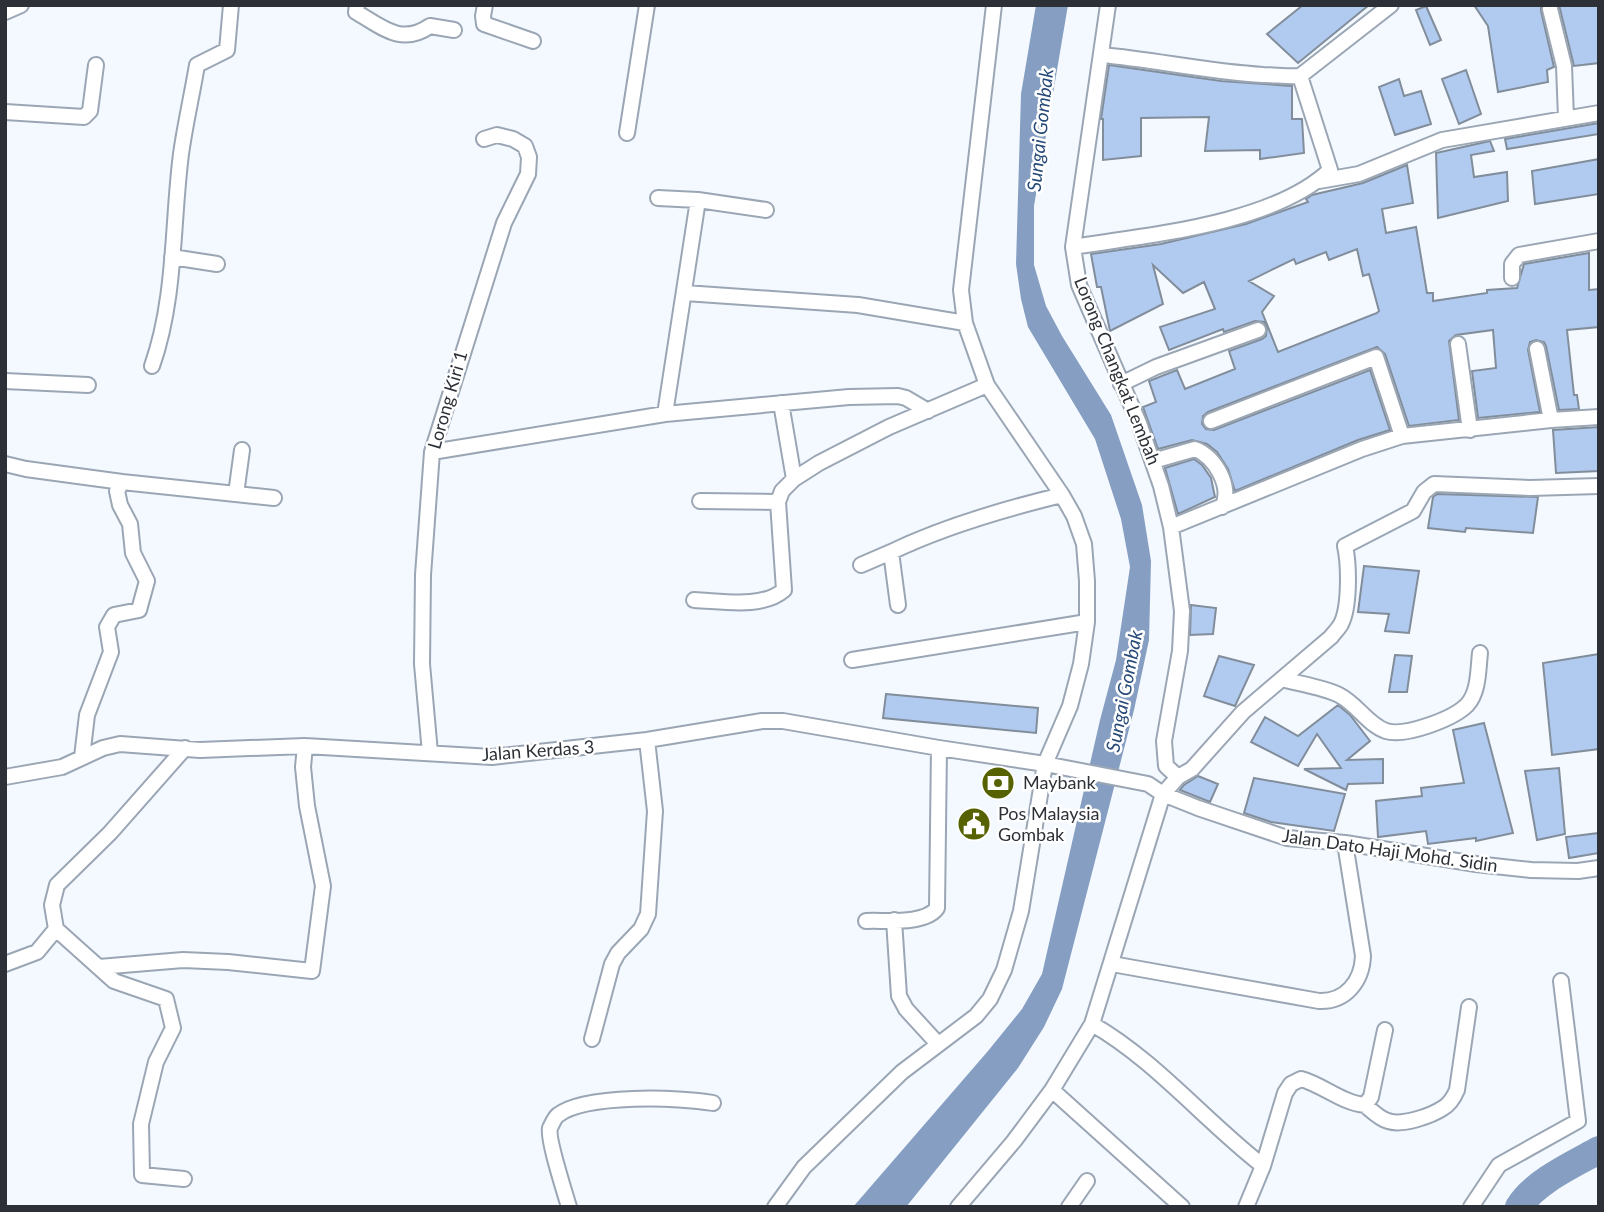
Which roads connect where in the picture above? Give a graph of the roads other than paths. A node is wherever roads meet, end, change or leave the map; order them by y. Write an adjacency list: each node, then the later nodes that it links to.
1 (21, 5): 10 (street)
2 (231, 5): 27 (street)
3 (356, 5): 11 (street)
4 (485, 5): 12 (street)
5 (647, 5): 19 (street)
6 (995, 5): 31 (street)
7 (1108, 5): 13 (street, Lorong Changkat Lembah)
8 (1391, 5): 15 (street)
9 (1550, 9): 18 (street)
10 (5, 12)
11 (454, 30)
12 (533, 41)
13 (1102, 55): 15 (street); 26 (street, Lorong Changkat Lembah)
14 (96, 65): 16 (street)
15 (1300, 76): 21 (street)
16 (5, 112)
17 (1599, 113): 18 (street)
18 (1566, 118): 21 (street)
19 (628, 132)
20 (484, 139): 49 (street, Lorong Kiri 1)
21 (1318, 181): 26 (street)
22 (658, 198): 23 (street)
23 (698, 200): 24 (street); 30 (street)
24 (766, 210)
25 (1599, 241): 29 (street)
26 (1073, 247): 37 (street, Lorong Changkat Lembah)
27 (172, 257): 28 (street); 35 (street)
28 (217, 264)
29 (1512, 278)
30 (685, 293): 31 (street); 42 (street)
31 (965, 323): 39 (street)
32 (1258, 330): 37 (street)
33 (1458, 344): 46 (street)
34 (1537, 349): 44 (street)
35 (152, 366)
36 (5, 381): 38 (street)
37 (1121, 384): 50 (street, Lorong Changkat Lembah)
38 (88, 385)
39 (987, 385): 41 (street); 56 (street)
40 (781, 403): 41 (street); 42 (street); 52 (street)
41 (928, 411): 52 (street)
42 (665, 414): 49 (street)
43 (1599, 417): 44 (street)
44 (1551, 420): 46 (street)
45 (1211, 421): 47 (street)
46 (1470, 430): 47 (street)
47 (1402, 436): 60 (street)
48 (242, 450): 55 (street)
49 (432, 452): 74 (street, Lorong Kiri 1)
50 (1153, 461): 60 (street); 61 (street, Lorong Changkat Lembah)
51 (5, 464): 53 (street)
52 (794, 478): 59 (street)
53 (122, 482): 55 (street); 75 (street)
54 (1599, 486): 69 (street)
55 (236, 494): 57 (street)
56 (1062, 495): 62 (street); 66 (street)
57 (274, 498)
58 (700, 501): 59 (street)
59 (778, 502): 64 (street)
60 (1222, 507): 61 (street)
61 (1171, 527): 78 (street, Lorong Changkat Lembah)
62 (891, 552): 63 (street); 65 (street)
63 (861, 565)
64 (694, 600)
65 (898, 605)
66 (1087, 622): 68 (street); 76 (street)
67 (1480, 653): 69 (street)
68 (852, 660)
69 (1282, 679): 78 (street)
70 (646, 740): 73 (street, Jalan Kerdas 3); 74 (street, Jalan Kerdas 3); 93 (street)
71 (305, 746): 72 (street, Jalan Kerdas 3); 74 (street, Jalan Kerdas 3); 88 (street)
72 (185, 748): 75 (street, Jalan Kerdas 3); 85 (street)
73 (939, 748): 76 (street, Jalan Kerdas 3); 83 (street)
74 (430, 753)
75 (82, 757): 77 (street, Jalan Kerdas 3)
76 (1045, 764): 79 (street, Jalan Kerdas 3); 94 (street)
77 (5, 777)
78 (1178, 777): 80 (street)
79 (1148, 785): 80 (street, Jalan Dato Haji Mohd. Sidin)
80 (1163, 794): 81 (street, Jalan Dato Haji Mohd. Sidin); 87 (street)
81 (1345, 843): 82 (street, Jalan Dato Haji Mohd. Sidin); 87 (street)
82 (1599, 868)
83 (894, 920): 84 (street); 94 (street)
84 (866, 921)
85 (56, 929): 86 (street); 88 (street)
86 (5, 964)
87 (1112, 964): 91 (street)
88 (99, 967): 99 (street)
89 (1561, 981): 107 (street)
90 (1469, 1007): 97 (street)
91 (1092, 1024): 95 (street); 98 (street)
92 (1385, 1030): 97 (street)
93 (592, 1039)
94 (938, 1044): 102 (street)
95 (1052, 1090): 103 (street); 105 (street)
96 (713, 1103): 101 (street)
97 (1365, 1105): 98 (street)
98 (1263, 1166): 106 (street)
99 (184, 1179)
100 (1087, 1181): 104 (street)
101 (569, 1207)
102 (775, 1207)
103 (958, 1207)
104 (1069, 1207)
105 (1182, 1207)
106 (1247, 1207)
107 (1471, 1207)

